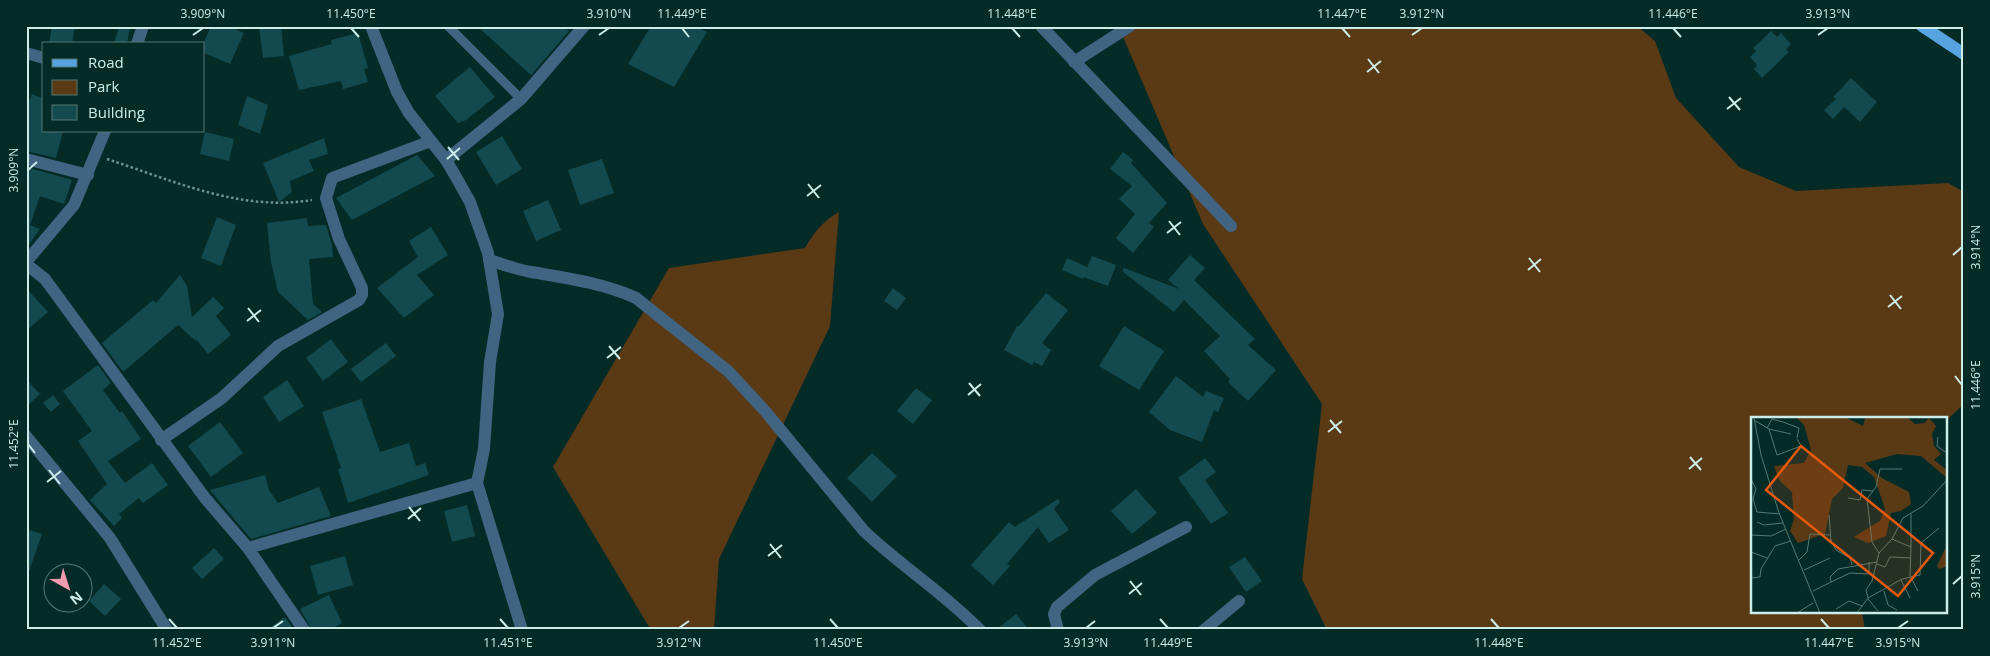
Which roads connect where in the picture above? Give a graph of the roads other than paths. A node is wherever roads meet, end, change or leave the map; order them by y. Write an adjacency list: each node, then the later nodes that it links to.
1 (143, 26): 8 (street)
2 (371, 26): 15 (street)
3 (448, 26): 13 (lane)
4 (584, 26): 13 (street)
5 (1041, 26): 12 (street)
6 (1130, 26): 12 (street)
7 (1922, 26): 10 (main road)
8 (138, 42)
9 (26, 53): 11 (street)
10 (1964, 54)
11 (42, 57)
12 (1074, 62): 19 (street)
13 (521, 99): 17 (street)
14 (105, 132): 18 (street)
15 (431, 141): 17 (street); 23 (street)
16 (26, 158): 18 (street)
17 (446, 160): 20 (street)
18 (88, 175): 21 (street)
19 (1231, 226)
20 (489, 260): 24 (street); 31 (street)
21 (26, 263): 23 (street)
22 (26, 436): 28 (street)
23 (161, 440): 26 (street)
24 (477, 483): 26 (street); 30 (street)
25 (1186, 527): 32 (street)
26 (248, 548): 29 (street)
27 (1239, 600): 33 (street)
28 (168, 630)
29 (304, 630)
30 (522, 630)
31 (980, 630)
32 (1058, 630)
33 (1204, 630)

